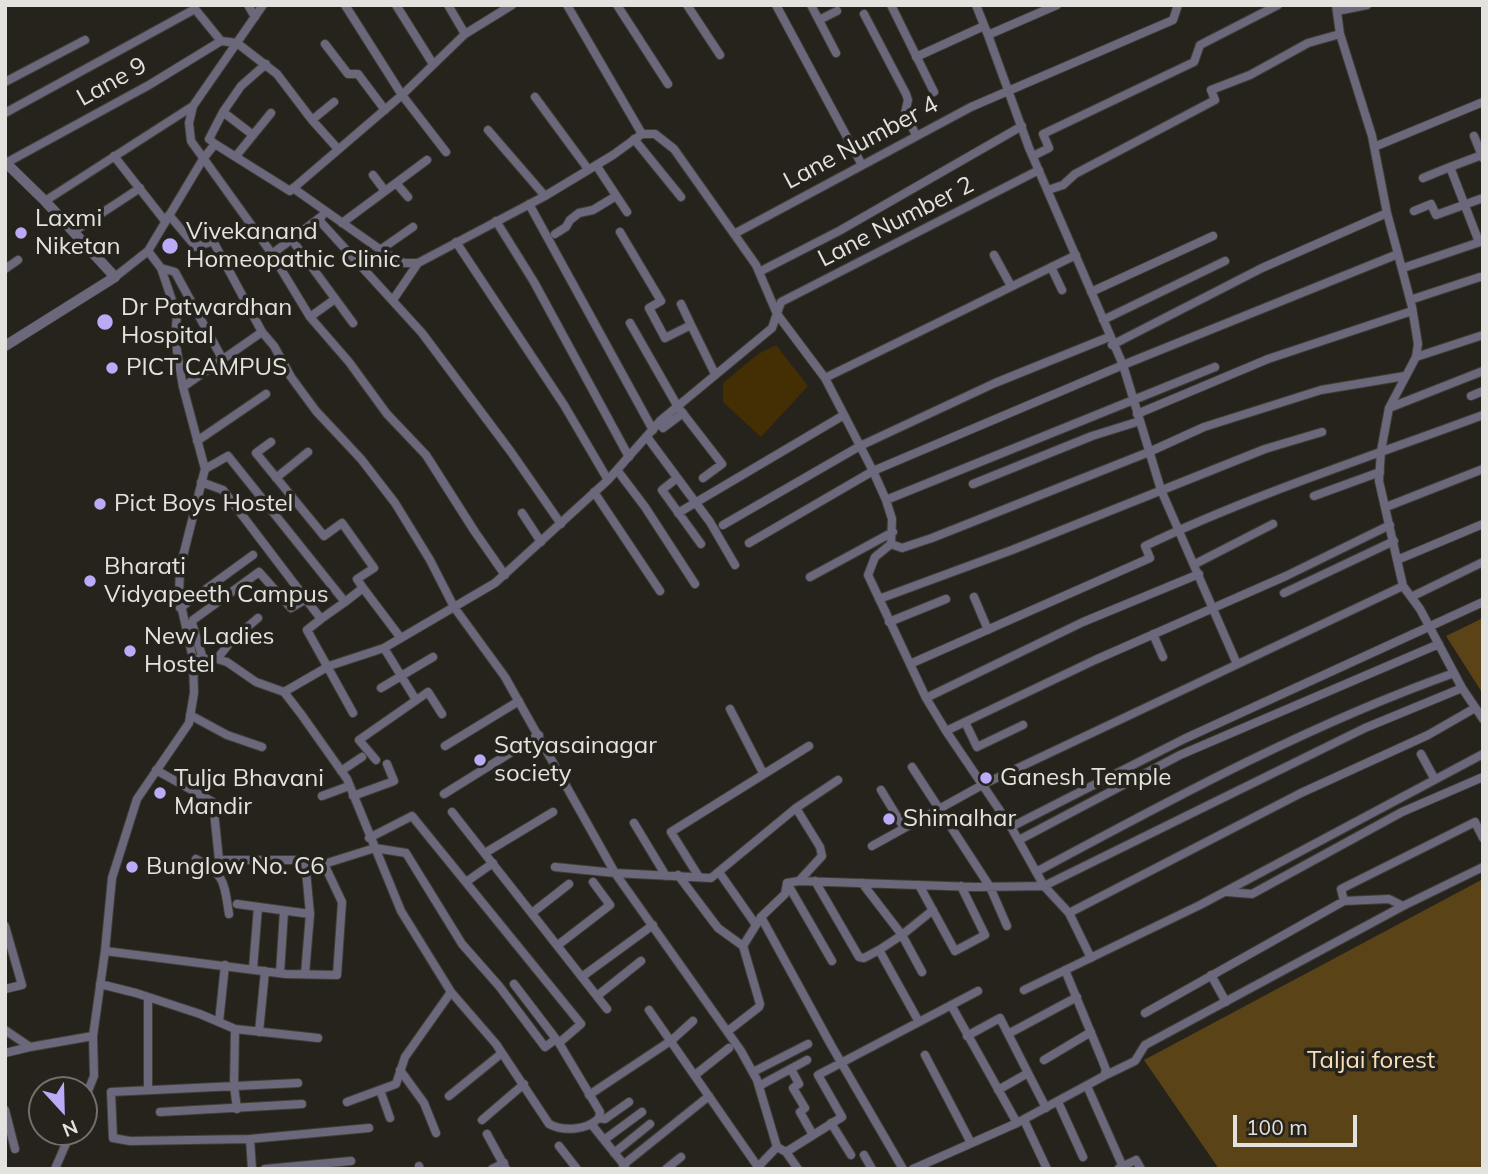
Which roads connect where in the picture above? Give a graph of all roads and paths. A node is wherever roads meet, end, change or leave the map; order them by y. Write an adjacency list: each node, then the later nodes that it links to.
1 (248, 5): 22 (street)
2 (263, 5): 22 (street)
3 (345, 5): 41 (street)
4 (396, 5): 36 (street)
5 (448, 5): 25 (street)
6 (512, 5): 18 (street)
7 (567, 5): 56 (street)
8 (617, 5): 38 (street)
9 (687, 5): 33 (street)
10 (776, 5): 68 (street)
11 (811, 5): 23 (street)
12 (891, 5): 34 (street)
13 (976, 5): 24 (street)
14 (1057, 5): 27 (street)
15 (1178, 5): 39 (street, Lane Number 4)
16 (1278, 5): 63 (street)
17 (1367, 5): 19 (street)
18 (501, 8): 25 (street)
19 (1336, 8): 26 (street)
20 (837, 11): 23 (street)
21 (864, 13): 54 (street)
22 (255, 17): 30 (street)
23 (819, 20): 32 (street)
24 (984, 26): 27 (street); 34 (street)
25 (465, 34): 36 (street)
26 (1340, 34): 58 (street); 77 (street)
27 (988, 35): 39 (street)
28 (85, 40): 37 (street)
29 (221, 41): 30 (street); 49 (street); 67 (street, Lane 9)
30 (237, 43): 35 (street); 45 (street)
31 (325, 44): 46 (street)
32 (836, 53)
33 (720, 55)
34 (916, 57): 40 (street)
35 (266, 64): 47 (street); 50 (street)
36 (433, 64): 41 (street)
37 (5, 82)
38 (668, 84)
39 (1009, 91): 51 (street); 54 (street, Lane Number 4)
40 (934, 92)
41 (402, 95): 46 (street); 60 (street)
42 (535, 97): 69 (street)
43 (334, 102): 50 (street)
44 (1483, 102): 58 (street)
45 (193, 106): 61 (street); 65 (street)
46 (385, 110): 59 (street)
47 (223, 112): 53 (street); 57 (street)
48 (271, 113): 53 (street)
49 (5, 114)
50 (312, 120): 59 (street)
51 (1022, 126): 63 (street); 117 (street)
52 (488, 130): 79 (street)
53 (253, 135): 62 (street)
54 (916, 135): 68 (street, Lane Number 4)
55 (1474, 136): 64 (street)
56 (638, 137): 69 (street); 82 (street); 99 (street)
57 (215, 144): 62 (street); 65 (street)
58 (1374, 147): 90 (street)
59 (338, 149): 76 (street)
60 (446, 152)
61 (114, 156): 75 (street); 84 (street)
62 (236, 156): 76 (street)
63 (1033, 156): 71 (street)
64 (1482, 157): 70 (street)
65 (204, 159): 91 (street); 106 (street)
66 (427, 160): 74 (street)
67 (6, 163): 84 (street)
68 (862, 165): 99 (street, Lane Number 4)
69 (592, 167): 79 (street); 80 (street)
70 (1450, 167): 73 (street); 86 (street)
71 (1039, 170): 77 (street); 128 (street, Lane Number 2)
72 (373, 175): 78 (street)
73 (1423, 178)
74 (396, 183): 78 (street); 81 (street)
75 (140, 188): 91 (street); 96 (street)
76 (293, 188): 88 (street)
77 (1048, 190): 109 (street)
78 (385, 191): 94 (street)
79 (545, 196): 85 (street)
80 (616, 196): 89 (street); 98 (street)
81 (408, 197)
82 (681, 197)
83 (1483, 198): 86 (street)
84 (45, 201): 96 (street)
85 (528, 204): 93 (street); 157 (street)
86 (1465, 205): 87 (street); 103 (street)
87 (1414, 211)
88 (327, 212): 92 (street); 94 (street)
89 (627, 212)
90 (1387, 214): 107 (street); 137 (street)
91 (167, 218): 105 (street); 134 (street)
92 (318, 219): 101 (street); 124 (street)
93 (496, 220): 102 (street); 166 (street)
94 (342, 223): 104 (street)
95 (413, 227): 104 (street)
96 (74, 232): 118 (street)
97 (620, 232): 133 (street)
98 (555, 234)
99 (734, 234): 117 (street)
100 (1213, 236): 122 (street)
101 (292, 240): 106 (street); 123 (street)
102 (456, 242): 112 (street); 175 (street)
103 (1481, 242): 115 (street)
104 (380, 250): 112 (street)
105 (148, 251): 114 (street); 118 (street)
106 (272, 254): 129 (street)
107 (1398, 254): 115 (street); 140 (street)
108 (994, 255): 120 (street)
109 (1076, 256): 113 (street); 122 (street)
110 (18, 260): 116 (street)
111 (1225, 261): 130 (street)
112 (418, 263): 124 (street)
113 (1051, 267): 120 (street); 121 (street)
114 (161, 268): 139 (street); 146 (street)
115 (1403, 268): 125 (street)
116 (5, 269)
117 (759, 272): 128 (street)
118 (115, 277): 136 (street)
119 (1480, 277): 125 (street)
120 (1011, 286): 145 (street)
121 (1062, 290)
122 (1091, 292): 130 (street)
123 (335, 299): 129 (street); 131 (street)
124 (393, 300): 186 (street)
125 (1410, 300): 127 (street)
126 (681, 304): 133 (street)
127 (1412, 311): 138 (street); 155 (street)
128 (777, 314): 143 (street, Lane Number 2); 145 (street)
129 (310, 317): 204 (street)
130 (1104, 320): 137 (street)
131 (353, 323)
132 (629, 323): 152 (street)
133 (691, 325): 143 (street)
134 (262, 332): 139 (street); 218 (street)
135 (1483, 335): 138 (street)
136 (7, 341)
137 (1111, 341): 140 (street); 162 (street)
138 (1416, 357): 144 (street)
139 (223, 360): 146 (street)
140 (1123, 365): 150 (street); 170 (street)
141 (1215, 367): 150 (street)
142 (1483, 371): 151 (street)
143 (715, 374): 152 (street, Lane Number 2)
144 (1405, 376): 151 (street); 165 (street)
145 (825, 378): 153 (street)
146 (183, 387): 160 (street)
147 (1483, 391): 149 (street)
148 (266, 394): 160 (street)
149 (1471, 396)
150 (1133, 399): 155 (street); 181 (street)
151 (1389, 408): 163 (street)
152 (680, 410): 156 (street); 157 (street); 174 (street)
153 (844, 415): 162 (street); 182 (street)
154 (1483, 415): 163 (street)
155 (1138, 418): 165 (street); 177 (street)
156 (663, 428)
157 (653, 430): 159 (street)
158 (1322, 432): 178 (street)
159 (647, 437): 166 (street); 173 (street)
160 (197, 441): 167 (street)
161 (271, 442): 172 (street)
162 (860, 446): 170 (street); 189 (street)
163 (1381, 451): 171 (street); 191 (street)
164 (308, 452): 172 (street)
165 (1149, 452): 178 (street); 197 (street)
166 (629, 457): 169 (street)
167 (205, 469): 176 (street); 217 (street)
168 (1483, 469): 183 (street)
169 (617, 470): 175 (street); 206 (street)
170 (873, 471): 181 (street); 195 (street)
171 (1380, 472): 180 (street); 183 (street)
172 (276, 478): 208 (street)
173 (677, 478): 182 (street); 185 (street)
174 (702, 478)
175 (608, 480): 179 (street)
176 (201, 482): 213 (street); 220 (street)
177 (973, 484)
178 (1161, 490): 191 (street); 214 (street)
179 (594, 492): 186 (street); 209 (street)
180 (1314, 496)
181 (886, 500): 192 (street)
182 (696, 503): 185 (street); 202 (street)
183 (1386, 507): 190 (street)
184 (522, 513): 194 (street)
185 (678, 513): 196 (street)
186 (561, 524): 194 (street)
187 (1273, 524): 201 (street)
188 (1483, 524): 199 (street)
189 (723, 525)
190 (1390, 525): 193 (street); 219 (street)
191 (1179, 530): 201 (street); 225 (street)
192 (893, 532): 197 (street); 205 (street)
193 (1394, 541): 199 (street); 210 (street)
194 (541, 542): 204 (street)
195 (749, 543)
196 (701, 544)
197 (891, 544): 214 (street)
198 (253, 555): 220 (street)
199 (1397, 559): 207 (street)
200 (1483, 562): 212 (street)
201 (1195, 564): 203 (street)
202 (736, 565)
203 (1199, 574): 219 (street); 243 (street)
204 (505, 575): 218 (street)
205 (810, 577)
206 (695, 584)
207 (1403, 586): 212 (street); 236 (street)
208 (363, 588): 217 (street); 227 (street)
209 (660, 591)
210 (1284, 593)
211 (974, 597): 225 (street)
212 (1411, 597): 224 (street)
213 (306, 599): 222 (street); 233 (street)
214 (878, 599): 223 (street)
215 (946, 599): 223 (street)
216 (1483, 601): 224 (street)
217 (345, 602): 222 (street)
218 (454, 607): 227 (street); 245 (street)
219 (1213, 607): 226 (street); 236 (street)
220 (180, 608): 232 (street)
221 (258, 618): 234 (street)
222 (321, 619): 237 (street)
223 (889, 622): 235 (street)
224 (1430, 628): 228 (street); 282 (street)
225 (988, 630): 235 (street)
226 (1153, 634): 231 (street); 252 (street)
227 (400, 637): 229 (street)
228 (1439, 644): 238 (street); 286 (street)
229 (384, 648): 237 (street); 239 (street)
230 (433, 657): 239 (street)
231 (1163, 657)
232 (193, 659): 233 (street); 250 (street)
233 (203, 659): 234 (street)
234 (217, 659): 242 (street)
235 (910, 664): 243 (street)
236 (1237, 664): 271 (street)
237 (328, 666): 242 (street); 248 (street)
238 (1454, 673): 241 (street); 295 (street)
239 (401, 675): 240 (street); 244 (street)
240 (381, 688)
241 (1462, 688): 246 (street); 309 (street)
242 (284, 692): 266 (street)
243 (926, 698): 254 (street)
244 (416, 700): 249 (street); 262 (street)
245 (519, 701): 255 (street); 256 (street)
246 (1475, 708): 251 (street); 319 (street)
247 (730, 709): 267 (street)
248 (353, 713)
249 (442, 714)
250 (190, 715): 258 (street); 265 (street)
251 (1483, 719)
252 (965, 722): 253 (street); 254 (street)
253 (1023, 725)
254 (946, 731): 271 (street)
255 (539, 735): 274 (street); 296 (street)
256 (445, 746)
257 (809, 746): 267 (street)
258 (262, 747)
259 (1421, 754): 269 (street)
260 (1483, 754): 269 (street)
261 (362, 757): 266 (street)
262 (376, 760)
263 (387, 764): 276 (street)
264 (912, 767): 278 (street)
265 (156, 771): 321 (street); 330 (street)
266 (341, 771): 272 (street)
267 (763, 773): 299 (street)
268 (1483, 777): 311 (street)
269 (1434, 778): 311 (street)
270 (838, 780): 277 (street)
271 (984, 784): 278 (street); 282 (street)
272 (349, 786): 275 (street); 276 (street)
273 (881, 790): 283 (street)
274 (444, 794)
275 (323, 796)
276 (353, 796): 284 (street)
277 (796, 808): 294 (street); 300 (street)
278 (938, 809): 283 (street); 310 (street)
279 (553, 811): 289 (street)
280 (452, 812): 289 (street)
281 (634, 823): 298 (street)
282 (1011, 827): 286 (street)
283 (904, 828): 287 (street)
284 (369, 838): 288 (street); 302 (street)
285 (1483, 838): 312 (street)
286 (1019, 840): 295 (street)
287 (872, 846)
288 (375, 848): 340 (street); 348 (street); 370 (street)
289 (485, 853): 291 (street)
290 (197, 859): 320 (street)
291 (493, 863): 302 (street); 318 (street)
292 (555, 867): 296 (street)
293 (1483, 867): 314 (street)
294 (719, 872): 299 (street); 322 (street)
295 (1036, 872): 309 (street)
296 (615, 873): 298 (street); 323 (street)
297 (678, 875): 298 (street); 299 (street); 328 (street)
298 (666, 876)
299 (699, 877)
300 (799, 881): 301 (street); 304 (street)
301 (815, 881): 305 (street); 329 (street)
302 (466, 882): 370 (street)
303 (593, 882): 327 (street)
304 (787, 883): 322 (street); 333 (street)
305 (862, 883): 307 (street); 326 (street)
306 (569, 884): 318 (street)
307 (919, 885): 308 (street); 316 (street)
308 (961, 886): 310 (street); 316 (street)
309 (1044, 886): 310 (street); 319 (street)
310 (990, 887): 325 (street)
311 (1225, 892): 331 (street)
312 (1344, 901): 314 (street); 341 (street)
313 (237, 904): 315 (street)
314 (1403, 905): 352 (street)
315 (258, 907): 317 (street); 335 (street)
316 (933, 910): 326 (street)
317 (284, 911): 321 (street); 339 (street)
318 (532, 913): 327 (street)
319 (1069, 913): 331 (street)
320 (229, 914)
321 (310, 914): 340 (street)
322 (758, 921): 328 (street); 379 (street)
323 (653, 925): 342 (street); 362 (street)
324 (5, 926): 345 (street)
325 (1007, 926)
326 (902, 935): 329 (street); 338 (street)
327 (558, 945): 342 (street)
328 (743, 946): 362 (street)
329 (879, 950): 359 (street)
330 (105, 951): 334 (street); 343 (street)
331 (1091, 958): 336 (street)
332 (641, 961): 349 (street)
333 (832, 961)
334 (225, 965): 335 (street); 358 (street)
335 (253, 969): 337 (street)
336 (1065, 970): 346 (street); 351 (street)
337 (265, 971): 339 (street); 363 (street)
338 (922, 972)
339 (280, 973): 340 (street)
340 (305, 974)
341 (1211, 975): 352 (street); 356 (street)
342 (583, 976): 349 (street)
343 (100, 984): 350 (street); 366 (street)
344 (514, 984): 370 (street)
345 (5, 989)
346 (1024, 990)
347 (978, 991): 353 (street)
348 (451, 992): 375 (street); 381 (street)
349 (597, 996): 354 (street)
350 (148, 997): 358 (street); 392 (street)
351 (1077, 997): 364 (street); 365 (street)
352 (1226, 1002): 386 (street)
353 (951, 1005): 359 (street); 367 (street)
354 (607, 1009)
355 (649, 1010): 369 (street)
356 (1144, 1013)
357 (693, 1021): 369 (street)
358 (219, 1022): 360 (street)
359 (919, 1023): 379 (street)
360 (235, 1029): 363 (street); 389 (street)
361 (5, 1030): 372 (street)
362 (728, 1031): 382 (street)
363 (259, 1032): 368 (street)
364 (1091, 1032): 378 (street); 386 (street)
365 (1008, 1034): 367 (street); 383 (street)
366 (93, 1036): 372 (street); 385 (street)
367 (967, 1036): 394 (street)
368 (318, 1038)
369 (671, 1040): 384 (street); 395 (street)
370 (557, 1041): 395 (street)
371 (808, 1044): 382 (street)
372 (30, 1047): 374 (street)
373 (729, 1048): 384 (street)
374 (5, 1053)
375 (502, 1053): 388 (street); 396 (street)
376 (925, 1055): 420 (street)
377 (807, 1060): 380 (street)
378 (1044, 1060)
379 (841, 1063): 411 (street); 447 (street)
380 (791, 1069): 390 (street); 417 (street)
381 (400, 1070): 393 (street); 415 (street)
382 (753, 1072): 390 (street)
383 (1028, 1073): 394 (street); 402 (street)
384 (695, 1075): 397 (street)
385 (94, 1076)
386 (1104, 1076): 391 (street)
387 (298, 1083): 389 (street)
388 (524, 1084): 409 (street); 412 (street)
389 (234, 1086): 392 (street); 403 (street)
390 (759, 1086): 423 (street)
391 (1087, 1086): 400 (street); 438 (street)
392 (148, 1090): 418 (street)
393 (380, 1090): 398 (street); 407 (street)
394 (998, 1090): 410 (street)
395 (589, 1095): 408 (street)
396 (449, 1096)
397 (709, 1096): 435 (street); 437 (street)
398 (347, 1102)
399 (629, 1102): 408 (street)
400 (1058, 1102): 402 (street); 430 (street)
401 (302, 1104): 403 (street)
402 (1046, 1108): 410 (street)
403 (237, 1109): 405 (street)
404 (5, 1110): 424 (street)
405 (160, 1112)
406 (642, 1112): 419 (street)
407 (390, 1118)
408 (599, 1118): 412 (street)
409 (482, 1120)
410 (1020, 1121): 420 (street); 449 (street)
411 (831, 1124): 417 (street); 428 (street)
412 (592, 1125): 419 (street)
413 (650, 1125): 426 (street)
414 (369, 1128): 418 (street)
415 (436, 1133)
416 (487, 1134): 433 (street)
417 (813, 1135): 425 (street)
418 (250, 1139): 440 (street)
419 (604, 1140): 426 (street)
420 (971, 1143): 448 (street)
421 (65, 1146): 439 (street)
422 (559, 1146): 443 (street)
423 (777, 1147): 425 (street); 437 (street)
424 (15, 1149)
425 (786, 1152): 445 (street)
426 (614, 1153): 435 (street)
427 (864, 1155): 446 (street)
428 (851, 1156)
429 (681, 1157): 444 (street)
430 (1083, 1157)
431 (351, 1161): 432 (street)
432 (337, 1165): 434 (street)
433 (505, 1166): 442 (street)
434 (311, 1167): 436 (street)
435 (625, 1167)
436 (286, 1168): 441 (street)
437 (757, 1168)
438 (1121, 1168): 450 (street)
439 (55, 1169)
440 (251, 1169)
441 (265, 1169)
442 (492, 1169)
443 (577, 1169)
444 (666, 1169)
445 (798, 1169)
446 (872, 1169)
447 (903, 1169)
448 (913, 1169)
449 (1047, 1169)
450 (1141, 1169)

